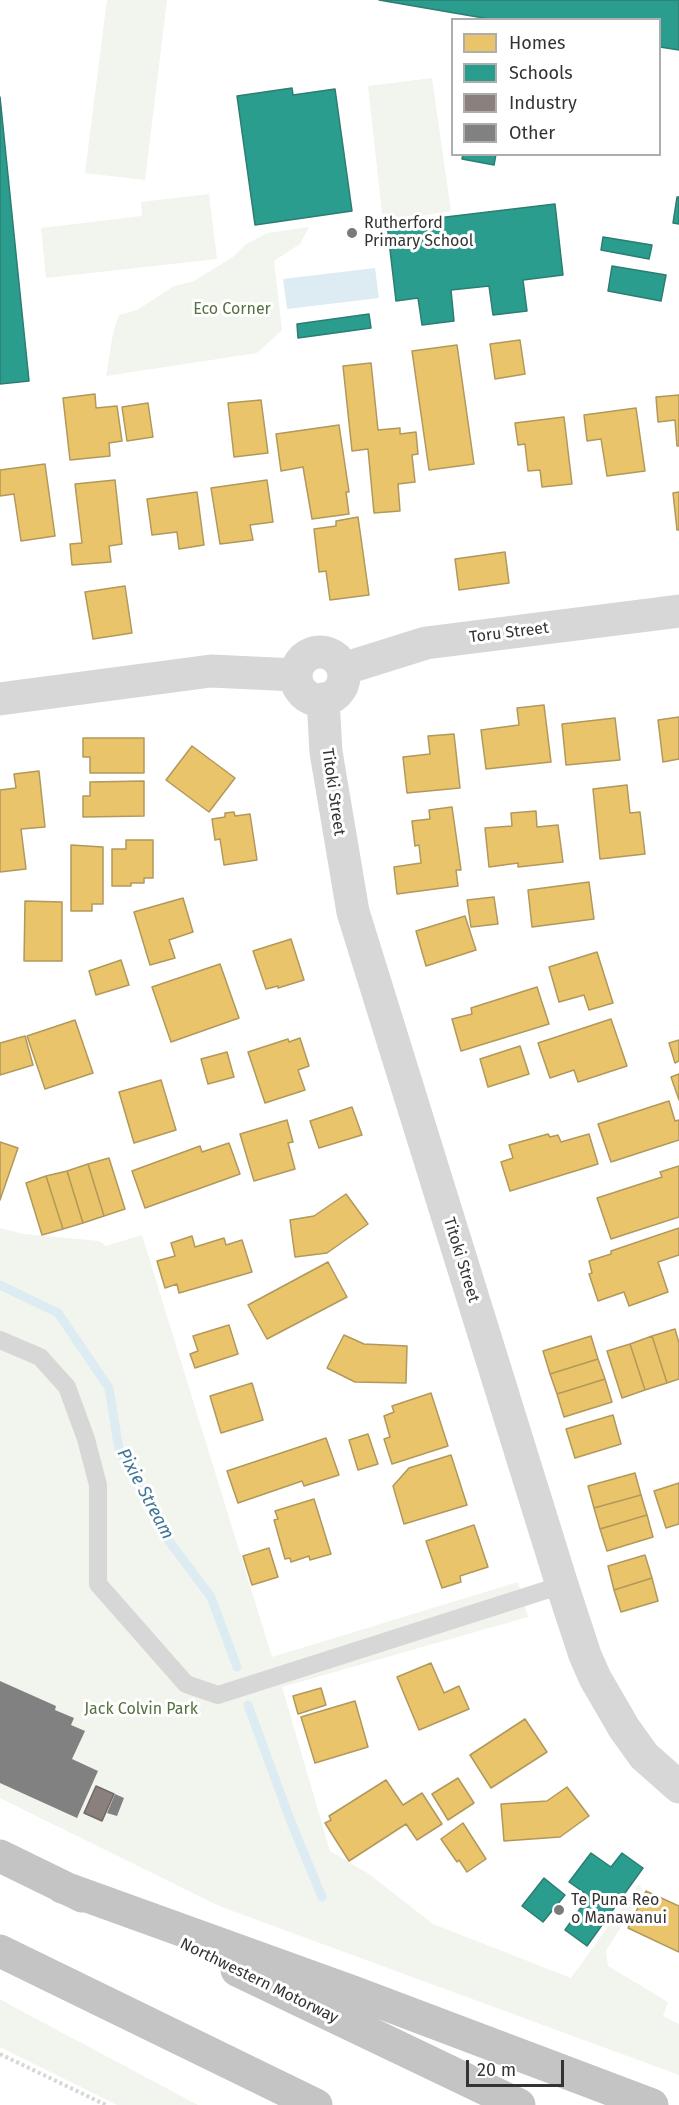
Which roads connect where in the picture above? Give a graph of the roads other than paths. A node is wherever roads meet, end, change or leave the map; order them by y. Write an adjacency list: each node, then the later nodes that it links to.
1 (679, 611): 2 (street, Toru Street)
2 (343, 669): 3 (street); 5 (street)
3 (296, 675): 4 (street); 5 (street)
4 (0, 699)
5 (323, 699): 7 (street, Titoki Street)
6 (0, 1340): 7 (lane)
7 (562, 1586): 8 (street, Titoki Street)
8 (679, 1787)
9 (0, 1856): 10 (highway, Northwestern Motorway)
10 (62, 1887): 15 (highway, Northwestern Motorway); 16 (highway)
11 (0, 1951): 12 (highway)
12 (116, 2008): 13 (highway); 14 (highway)
13 (294, 2105)
14 (316, 2105)
15 (519, 2105)
16 (652, 2105)

